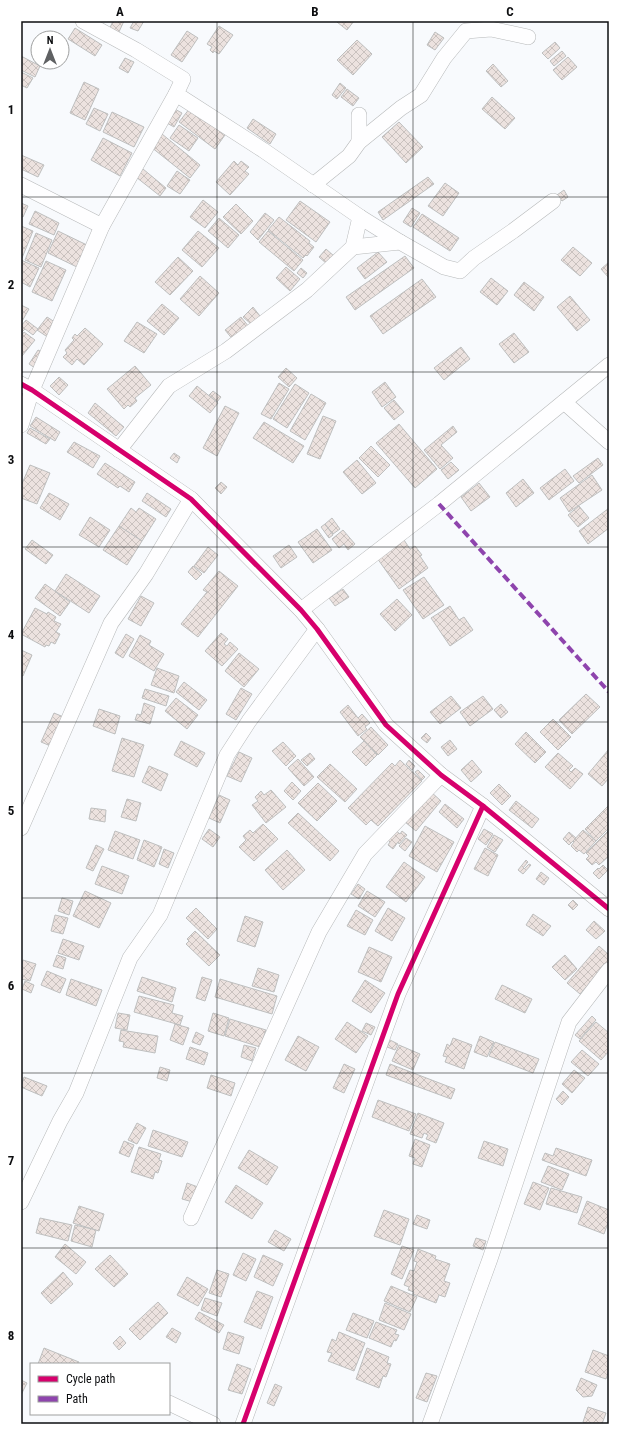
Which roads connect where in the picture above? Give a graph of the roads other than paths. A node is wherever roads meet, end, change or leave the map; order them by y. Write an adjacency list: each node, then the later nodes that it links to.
1 (83, 21): 3 (street)
2 (528, 38): 5 (street)
3 (176, 94): 7 (street); 10 (street)
4 (359, 115): 5 (street)
5 (359, 142): 7 (street)
6 (21, 185): 10 (street)
7 (313, 185): 9 (street)
8 (553, 201): 11 (street)
9 (360, 217): 11 (street); 12 (street)
10 (102, 226): 14 (street)
11 (400, 242): 12 (street)
12 (353, 247): 18 (street)
13 (609, 365): 15 (street)
14 (27, 387): 16 (street); 18 (street)
15 (564, 402): 17 (street); 20 (street)
16 (21, 425)
17 (609, 442)
18 (119, 450): 19 (street)
19 (191, 499): 20 (street); 24 (street)
20 (301, 610): 21 (street)
21 (317, 629): 22 (street); 27 (street)
22 (441, 775): 23 (street); 28 (street)
23 (483, 806): 25 (street); 31 (street)
24 (21, 828)
25 (609, 909)
26 (609, 970): 32 (street)
27 (21, 1202)
28 (190, 1218)
29 (170, 1403): 30 (street)
30 (212, 1424)
31 (243, 1424)
32 (430, 1424)

